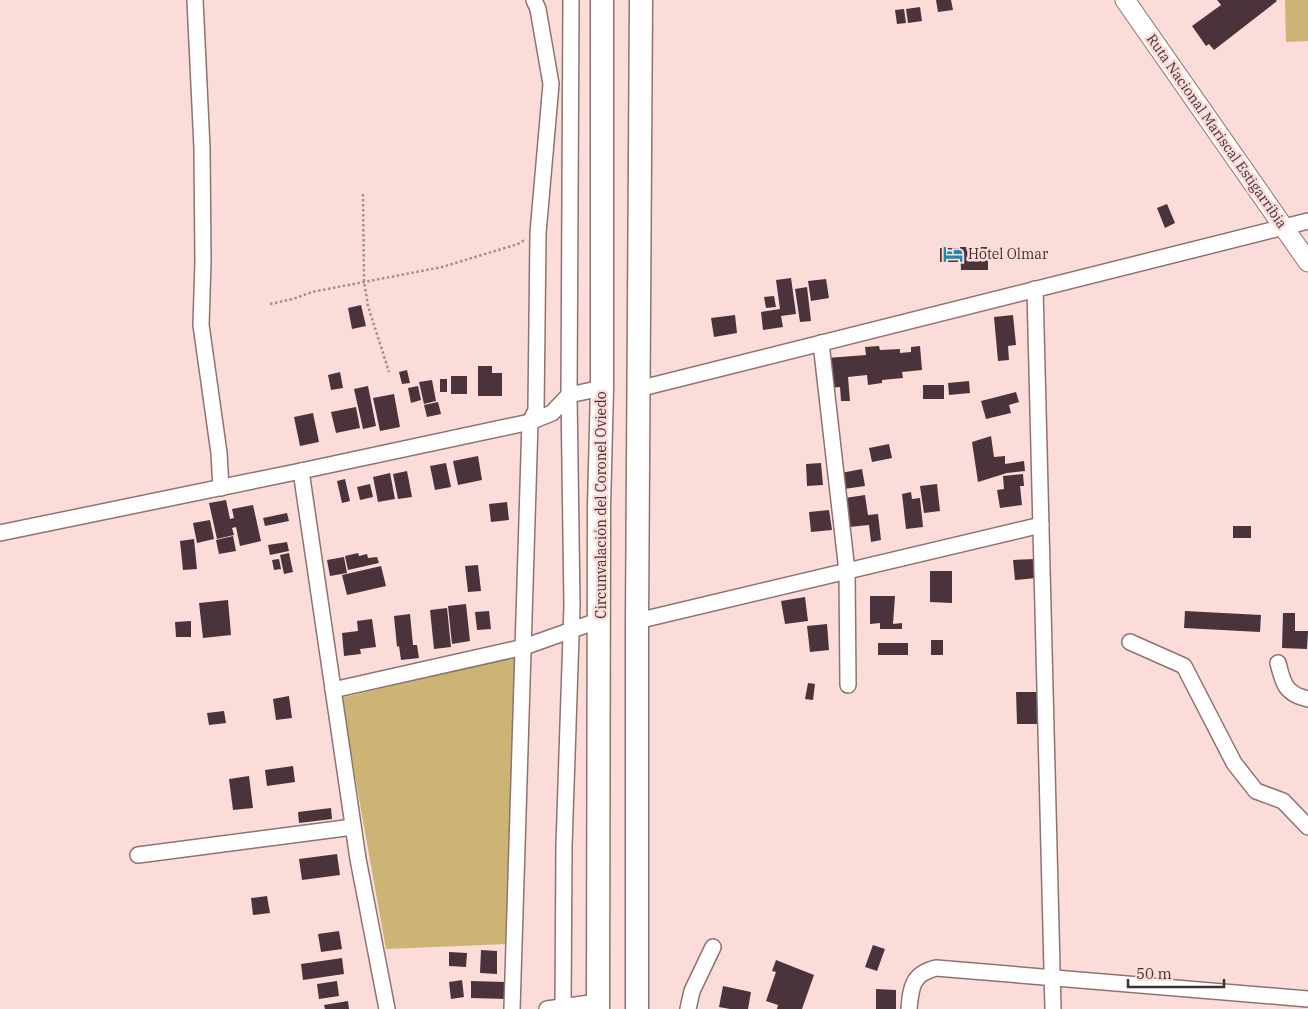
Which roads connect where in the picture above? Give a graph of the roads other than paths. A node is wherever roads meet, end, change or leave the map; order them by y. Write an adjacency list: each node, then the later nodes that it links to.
1 (195, 0): 17 (street)
2 (534, 0): 15 (street)
3 (571, 0): 14 (street)
4 (602, 0): 12 (highway, Circunvalación del Coronel Oviedo)
5 (640, 0): 13 (highway)
6 (1125, 0): 8 (main road, Ruta Nacional Mariscal Estigarribia)
7 (1308, 221): 8 (street)
8 (1283, 226): 9 (main road, Ruta Nacional Mariscal Estigarribia); 10 (street)
9 (1308, 262)
10 (1035, 289): 11 (street); 18 (street)
11 (820, 342): 13 (street); 20 (street)
12 (602, 388): 14 (street); 21 (highway, Circunvalación del Coronel Oviedo)
13 (638, 390): 22 (highway)
14 (569, 395): 15 (street); 23 (street)
15 (530, 422): 16 (street); 25 (street)
16 (301, 472): 17 (street); 28 (street)
17 (221, 488): 19 (street)
18 (1041, 525): 20 (street); 34 (street)
19 (1, 528)
20 (847, 571): 22 (street); 27 (street)
21 (600, 620): 23 (street); 36 (highway, Circunvalación del Coronel Oviedo)
22 (637, 621): 41 (highway)
23 (570, 631): 25 (street); 37 (street)
24 (1130, 642): 31 (street)
25 (524, 648): 28 (street); 39 (street)
26 (1278, 662): 29 (street)
27 (848, 685)
28 (333, 690): 30 (street)
29 (1308, 699)
30 (353, 828): 32 (street); 38 (street)
31 (1308, 828)
32 (138, 855)
33 (713, 947): 42 (street)
34 (1052, 979): 35 (street); 43 (street); 44 (street)
35 (1308, 999)
36 (597, 1006): 37 (street)
37 (563, 1008): 40 (street)
38 (387, 1009)
39 (512, 1009)
40 (547, 1009)
41 (637, 1009)
42 (688, 1009)
43 (909, 1009)
44 (1053, 1009)

